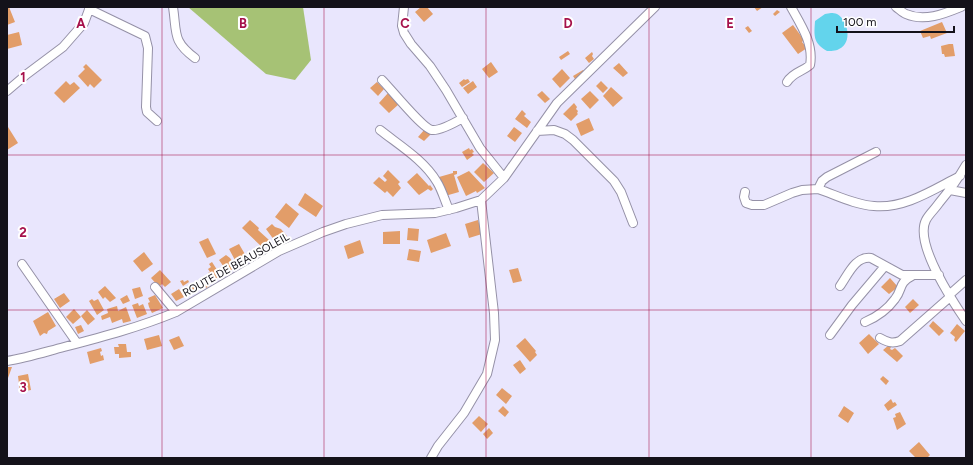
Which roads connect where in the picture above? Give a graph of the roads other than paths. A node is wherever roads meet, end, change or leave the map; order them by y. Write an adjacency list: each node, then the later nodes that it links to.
1 (172, 7): 8 (street)
2 (404, 7): 12 (street)
3 (655, 7): 15 (street, ROUTE DE BEAUSOLEIL)
4 (791, 7): 10 (street)
5 (896, 7): 6 (street)
6 (961, 7)
7 (90, 8): 11 (street); 13 (street)
8 (195, 58)
9 (382, 80): 12 (street)
10 (787, 82)
11 (7, 91)
12 (463, 118): 19 (street)
13 (157, 121)
14 (380, 130): 25 (street)
15 (537, 131): 19 (street, ROUTE DE BEAUSOLEIL); 26 (street)
16 (876, 152): 20 (street)
17 (966, 166): 18 (street)
18 (960, 176): 20 (street); 21 (street)
19 (504, 178): 24 (street, ROUTE DE BEAUSOLEIL)
20 (818, 189): 22 (street)
21 (950, 190): 23 (street); 29 (street)
22 (745, 192)
23 (966, 193)
24 (481, 200): 25 (street, ROUTE DE BEAUSOLEIL); 42 (street)
25 (449, 210): 35 (street, ROUTE DE BEAUSOLEIL)
26 (633, 223)
27 (22, 264): 40 (street)
28 (885, 266): 30 (street); 32 (street); 38 (street)
29 (939, 275): 30 (street); 34 (street)
30 (912, 276): 37 (street)
31 (966, 280): 34 (street)
32 (840, 286)
33 (155, 287): 35 (street)
34 (949, 296): 36 (street); 39 (street)
35 (176, 312): 40 (street, ROUTE DE BEAUSOLEIL)
36 (966, 321)
37 (865, 322)
38 (830, 335)
39 (880, 338)
40 (77, 344): 41 (street, ROUTE DE BEAUSOLEIL)
41 (7, 361)
42 (431, 458)

